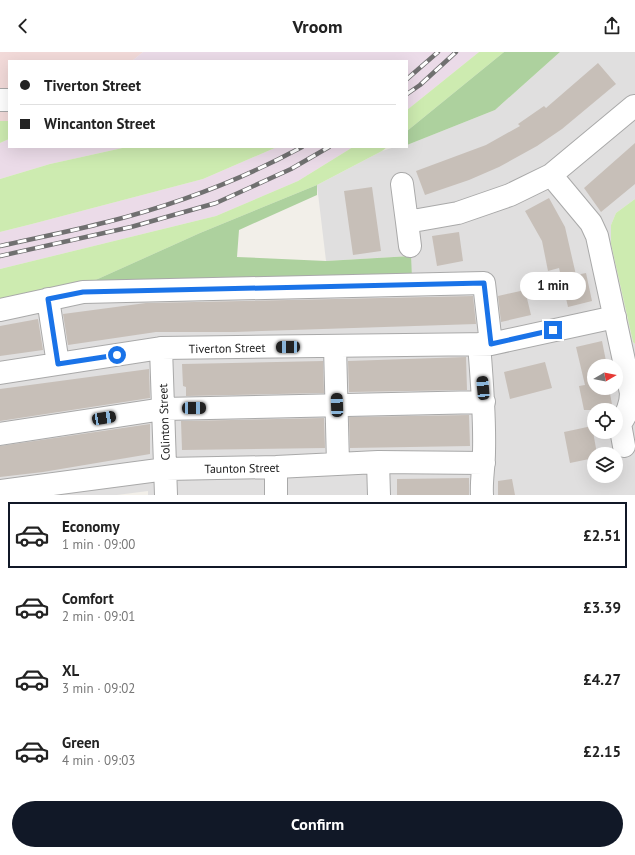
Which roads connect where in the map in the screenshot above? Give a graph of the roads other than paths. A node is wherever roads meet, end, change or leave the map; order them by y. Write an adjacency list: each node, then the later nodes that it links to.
1 (634, 106): 2 (street)
2 (551, 175): 4 (street); 8 (street)
3 (402, 184): 4 (street)
4 (407, 222): 5 (street)
5 (410, 246)
6 (48, 299): 7 (street); 9 (street); 12 (street)
7 (0, 310)
8 (615, 316): 9 (street, Tiverton Street); 18 (street)
9 (485, 344): 10 (street, Tiverton Street); 14 (street)
10 (335, 346): 11 (street, Tiverton Street); 15 (street)
11 (161, 348): 12 (street, Tiverton Street); 16 (street, Colinton Street)
12 (58, 364): 13 (street, Tiverton Street)
13 (0, 373)
14 (484, 402): 15 (street); 20 (street)
15 (337, 405): 16 (street); 21 (street)
16 (163, 408): 17 (street); 23 (street, Colinton Street)
17 (0, 434)
18 (624, 446)
19 (378, 462): 20 (street, Taunton Street); 21 (street, Taunton Street); 28 (street)
20 (484, 463): 29 (street)
21 (338, 464): 22 (street, Taunton Street)
22 (276, 467): 23 (street, Taunton Street); 27 (street)
23 (166, 470): 24 (street, Taunton Street); 26 (street, Colinton Street)
24 (78, 488): 25 (street, Taunton Street)
25 (0, 491)
26 (166, 495)
27 (276, 495)
28 (379, 495)
29 (482, 495)

